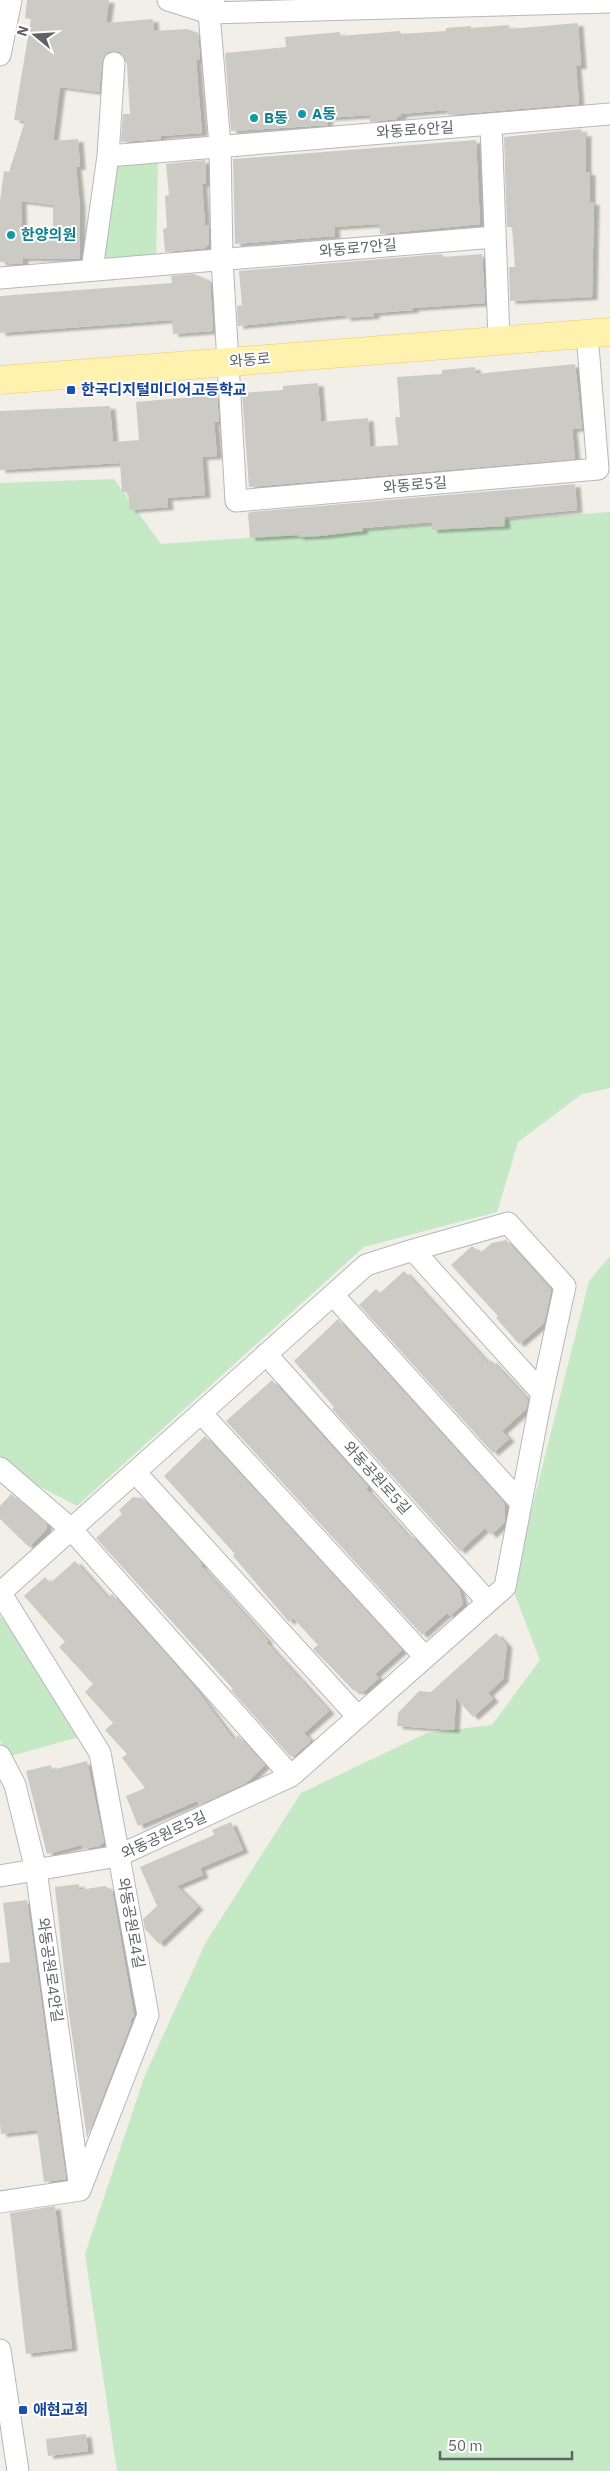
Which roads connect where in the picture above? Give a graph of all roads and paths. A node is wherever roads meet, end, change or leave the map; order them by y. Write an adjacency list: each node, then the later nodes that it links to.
1 (11, 0): 7 (street)
2 (168, 0): 5 (street)
3 (610, 2): 4 (street); 6 (street)
4 (366, 4): 5 (street)
5 (212, 6): 11 (street)
6 (610, 11)
7 (0, 55)
8 (114, 63): 12 (street)
9 (610, 114): 10 (street, 와동로6안길)
10 (491, 124): 11 (street, 와동로6안길); 13 (street)
11 (220, 145): 12 (street, 와동로6안길); 14 (street)
12 (108, 156): 15 (street)
13 (494, 237): 14 (street, 와동로7안길); 18 (street)
14 (222, 258): 15 (street, 와동로7안길); 19 (street)
15 (92, 270): 16 (street, 와동로7안길)
16 (0, 278)
17 (598, 333): 18 (main road, 와동로); 19 (street, 와동로5길)
18 (499, 339): 19 (main road, 와동로)
19 (228, 362): 20 (main road, 와동로)
20 (0, 380)
21 (413, 1250): 22 (street, 와동공원로5길); 24 (street); 24 (street, 와동공원로5길)
22 (333, 1295): 23 (street, 와동공원로5길); 28 (street)
23 (266, 1354): 25 (street, 와동공원로5길); 31 (street, 와동공원로5길)
24 (542, 1393): 28 (street, 와동공원로5길)
25 (201, 1412): 27 (street, 와동공원로5길); 32 (street)
26 (0, 1468): 29 (street)
27 (135, 1472): 29 (street, 와동공원로5길); 33 (street)
28 (521, 1503): 31 (street, 와동공원로5길)
29 (71, 1529): 30 (street, 와동공원로5길); 35 (street)
30 (0, 1592): 36 (street, 와동공원로4길)
31 (488, 1602): 32 (street, 와동공원로5길)
32 (425, 1658): 33 (street, 와동공원로5길)
33 (358, 1717): 35 (street, 와동공원로5길)
34 (0, 1756): 37 (street, 와동공원로4안길)
35 (291, 1776): 36 (street, 와동공원로5길)
36 (118, 1856): 37 (street, 와동공원로5길); 39 (street, 와동공원로4길)
37 (36, 1870): 38 (street, 와동공원로5길); 39 (street, 와동공원로4안길)
38 (0, 1876)
39 (80, 2190): 40 (street)
40 (0, 2202)
41 (0, 2350): 42 (street)
42 (18, 2471)

